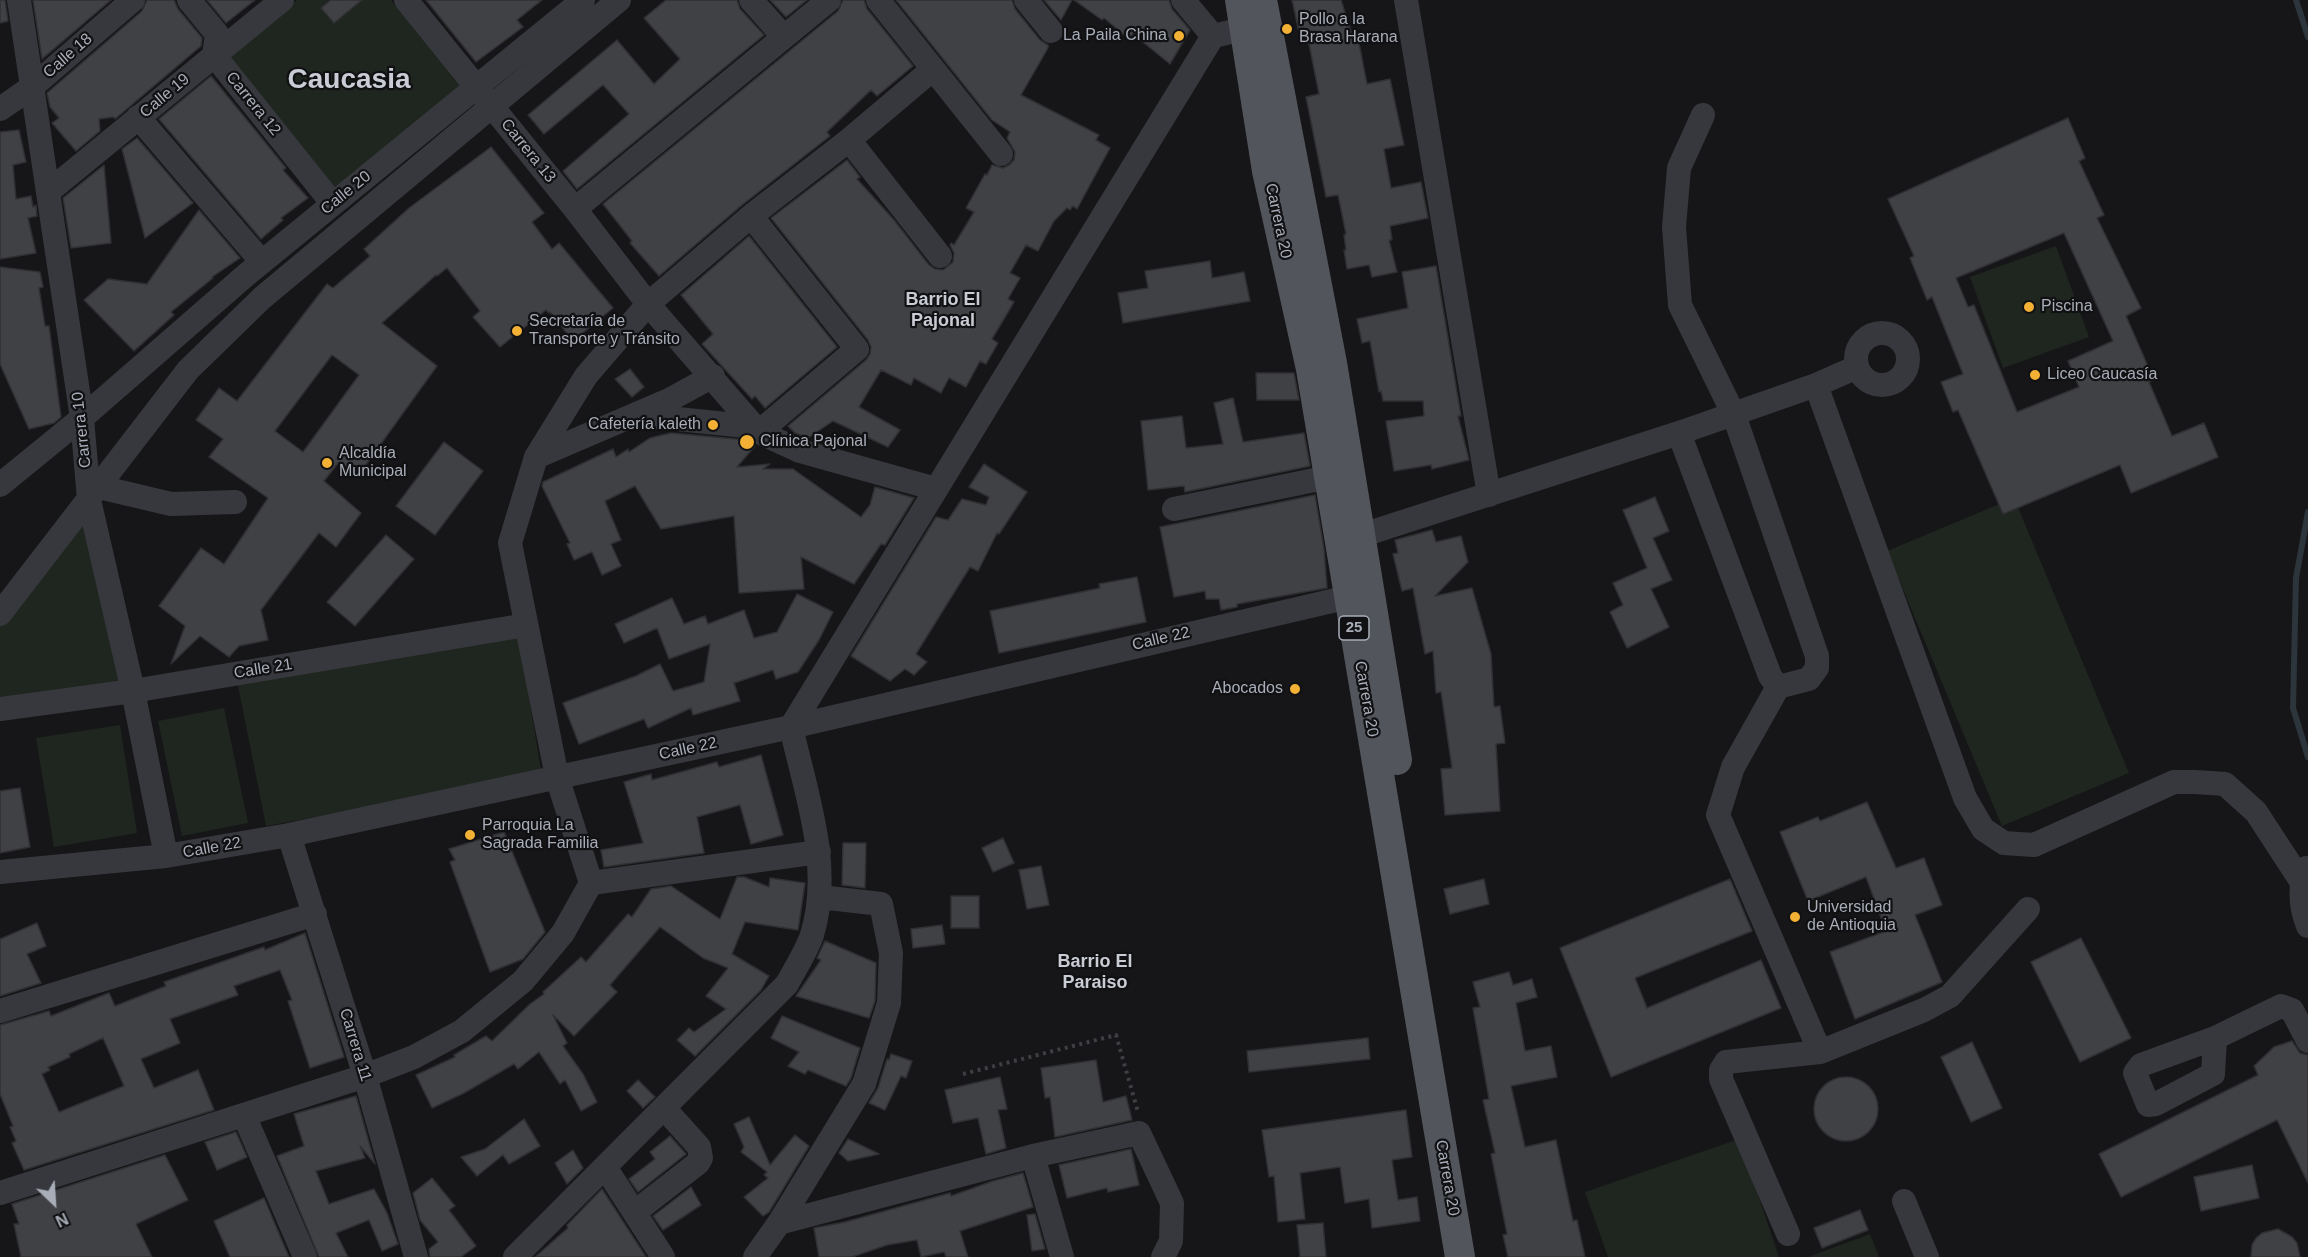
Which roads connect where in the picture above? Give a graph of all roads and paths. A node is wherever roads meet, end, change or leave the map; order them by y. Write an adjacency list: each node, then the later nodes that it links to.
1 (19, 0): 21 (street, Carrera 10)
2 (133, 0): 21 (street, Calle 18)
3 (189, 0): 19 (street, Carrera 12)
4 (282, 0): 19 (street, Calle 19)
5 (583, 0): 22 (street, Calle 20)
6 (619, 0): 23 (street, Calle 20)
7 (751, 0): 18 (street)
8 (829, 0): 18 (street)
9 (878, 0): 20 (street)
10 (1026, 0): 16 (street)
11 (1183, 0): 17 (street)
12 (1262, 0): 52 (main road, Carrera 20 / 25)
13 (1406, 0): 49 (street)
14 (414, 3): 22 (street, Carrera 13)
15 (1242, 14): 17 (street); 45 (main road, Carrera 20 / 25)
16 (1051, 31)
17 (1213, 36): 47 (street)
18 (784, 37): 31 (street)
19 (214, 55): 26 (street, Calle 19); 30 (street, Carrera 12)
20 (933, 69): 27 (street); 28 (street)
21 (32, 87): 24 (street, Calle 18); 29 (street, Carrera 10)
22 (476, 87): 23 (street, Carrera 13); 30 (street, Calle 20)
23 (492, 106): 31 (street, Carrera 13); 48 (street, Calle 20)
24 (0, 109)
25 (1703, 115): 40 (street)
26 (138, 117): 29 (street, Calle 19); 34 (street)
27 (849, 140): 32 (street); 33 (street)
28 (1001, 154)
29 (48, 192): 41 (street, Carrera 10)
30 (333, 204): 34 (street, Calle 20)
31 (575, 209): 35 (street, Carrera 13)
32 (752, 216): 35 (street); 42 (street)
33 (940, 256)
34 (262, 262): 41 (street, Calle 20)
35 (648, 304): 37 (street, Carrera 13); 44 (street)
36 (1857, 367): 38 (street)
37 (713, 376): 39 (street); 42 (street, Carrera 13)
38 (1816, 385): 40 (street); 64 (street)
39 (632, 414): 42 (street); 44 (street)
40 (1734, 415): 43 (street); 56 (street)
41 (82, 418): 46 (street, Calle 20); 48 (street, Carrera 10)
42 (758, 429): 47 (street)
43 (1679, 433): 49 (street); 56 (street)
44 (536, 457): 55 (street)
45 (1329, 477): 51 (street); 52 (main road, Carrera 20 / 25)
46 (0, 485)
47 (936, 489): 59 (street)
48 (94, 494): 50 (street); 54 (street, Calle 20); 57 (street, Carrera 10)
49 (1489, 495): 52 (street)
50 (235, 502)
51 (1174, 509)
52 (1350, 540): 53 (main road, Carrera 20 / 25)
53 (1359, 594): 59 (street, Calle 22); 94 (main road, Carrera 20 / 25); 95 (main road, Carrera 20 / 25)
54 (0, 614)
55 (526, 625): 57 (street, Calle 21); 60 (street)
56 (1778, 687): 74 (street)
57 (133, 691): 58 (street, Calle 21); 63 (street, Carrera 10)
58 (0, 709)
59 (791, 726): 60 (street, Calle 22); 62 (street)
60 (557, 777): 61 (street, Calle 22); 66 (street)
61 (289, 835): 63 (street, Calle 22); 69 (street, Carrera 11)
62 (819, 852): 66 (street); 67 (street)
63 (166, 856): 65 (street, Calle 22)
64 (2305, 871): 70 (street)
65 (0, 872)
66 (591, 883): 76 (street)
67 (820, 897): 77 (street); 85 (street)
68 (2028, 909): 74 (street)
69 (315, 914): 71 (street); 76 (street, Carrera 11)
70 (2308, 926)
71 (0, 1011)
72 (2215, 1038): 73 (street)
73 (2308, 1041)
74 (1820, 1052): 86 (street)
75 (963, 1074): 79 (path)
76 (365, 1076): 78 (street); 90 (street, Carrera 11)
77 (664, 1108): 81 (street); 84 (street)
78 (244, 1115): 82 (street); 89 (street)
79 (1139, 1133): 80 (street); 93 (street)
80 (1032, 1156): 85 (street); 87 (street)
81 (605, 1167): 84 (street); 88 (street)
82 (0, 1193)
83 (1904, 1201): 96 (street)
84 (635, 1212): 91 (street)
85 (779, 1222): 92 (street)
86 (1788, 1234)
87 (1055, 1255)
88 (518, 1256)
89 (305, 1257)
90 (416, 1257)
91 (663, 1257)
92 (755, 1257)
93 (1163, 1257)
94 (1460, 1257)
95 (1479, 1257)
96 (1927, 1257)

